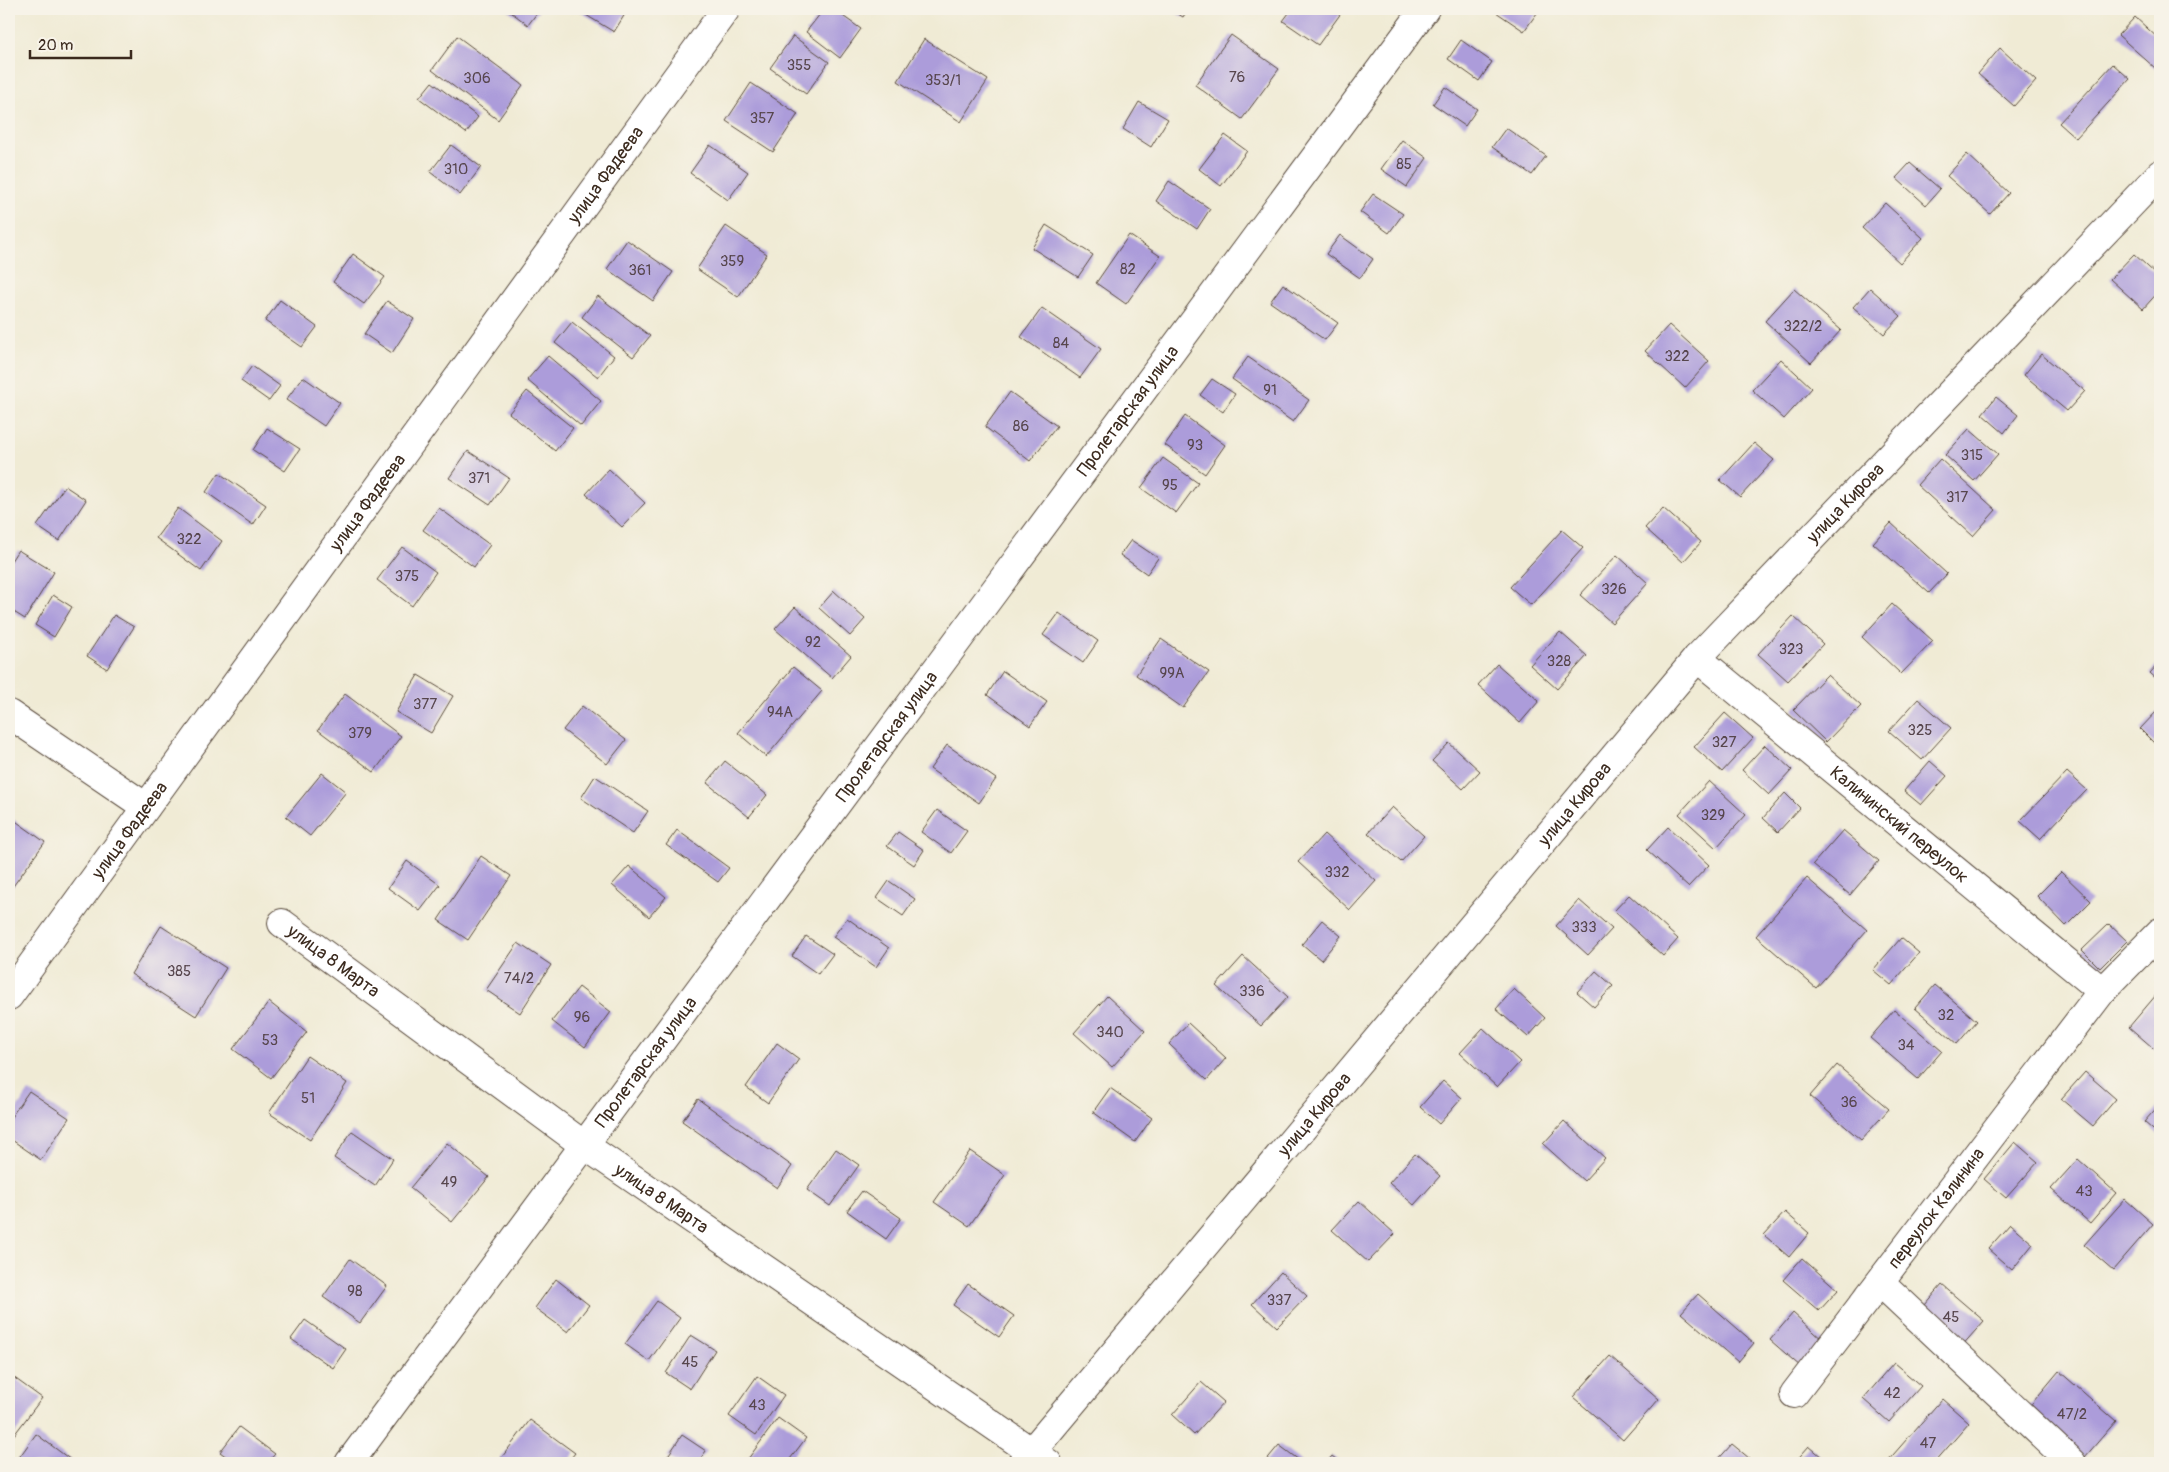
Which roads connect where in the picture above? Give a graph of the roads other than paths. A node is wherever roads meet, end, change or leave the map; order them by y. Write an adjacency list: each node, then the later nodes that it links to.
1 (726, 9): 6 (street, улица Фадеева)
2 (1425, 9): 11 (street, Пролетарская улица)
3 (2160, 174): 4 (street, улица Кирова)
4 (1697, 658): 9 (street, Калининский переулок); 14 (street, улица Кирова)
5 (9, 714): 6 (street)
6 (146, 807): 10 (street, улица Фадеева)
7 (282, 924): 11 (street, улица 8 Марта)
8 (2160, 932): 9 (street, переулок Калинина)
9 (2102, 991): 12 (street, переулок Калинина)
10 (9, 996)
11 (584, 1145): 14 (street, улица 8 Марта); 15 (street, Пролетарская улица)
12 (1881, 1283): 13 (street); 16 (street, переулок Калинина)
13 (1794, 1394)
14 (1034, 1459)
15 (349, 1463)
16 (2072, 1463)

